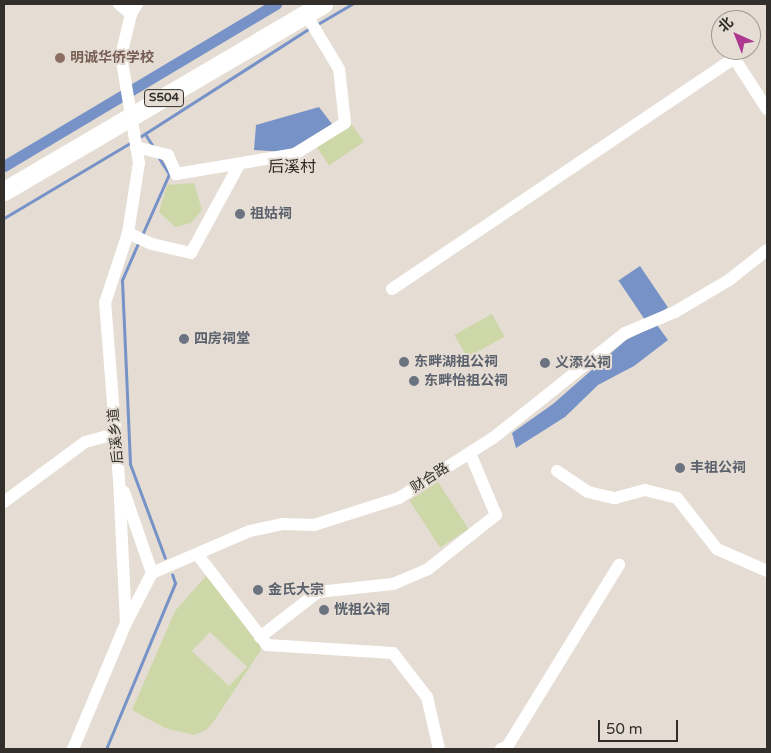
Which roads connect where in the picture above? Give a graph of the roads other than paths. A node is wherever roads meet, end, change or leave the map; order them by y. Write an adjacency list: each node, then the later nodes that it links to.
1 (119, 4): 3 (street)
2 (323, 4): 4 (main road, S504)
3 (134, 9): 6 (street, 后溪乡道)
4 (308, 17): 6 (main road, S504); 8 (street)
5 (767, 109): 12 (street)
6 (130, 123): 7 (street, 后溪乡道); 9 (main road, S504)
7 (135, 147): 8 (street); 10 (street, 后溪乡道)
8 (239, 165): 10 (street)
9 (4, 191)
10 (136, 237): 13 (street, 后溪乡道)
11 (767, 250): 14 (street, 财合路)
12 (392, 289)
13 (115, 434): 16 (street, 后溪乡道); 17 (street)
14 (470, 453): 18 (street, 财合路); 23 (street)
15 (557, 472): 20 (street)
16 (119, 479): 21 (street); 22 (street, 后溪乡道)
17 (4, 502)
18 (197, 554): 21 (street, 财合路); 23 (street)
19 (620, 565): 26 (street)
20 (767, 571)
21 (152, 573): 22 (street)
22 (126, 623): 24 (street, 后溪乡道)
23 (260, 637): 25 (street)
24 (73, 749)
25 (439, 749)
26 (501, 749)

